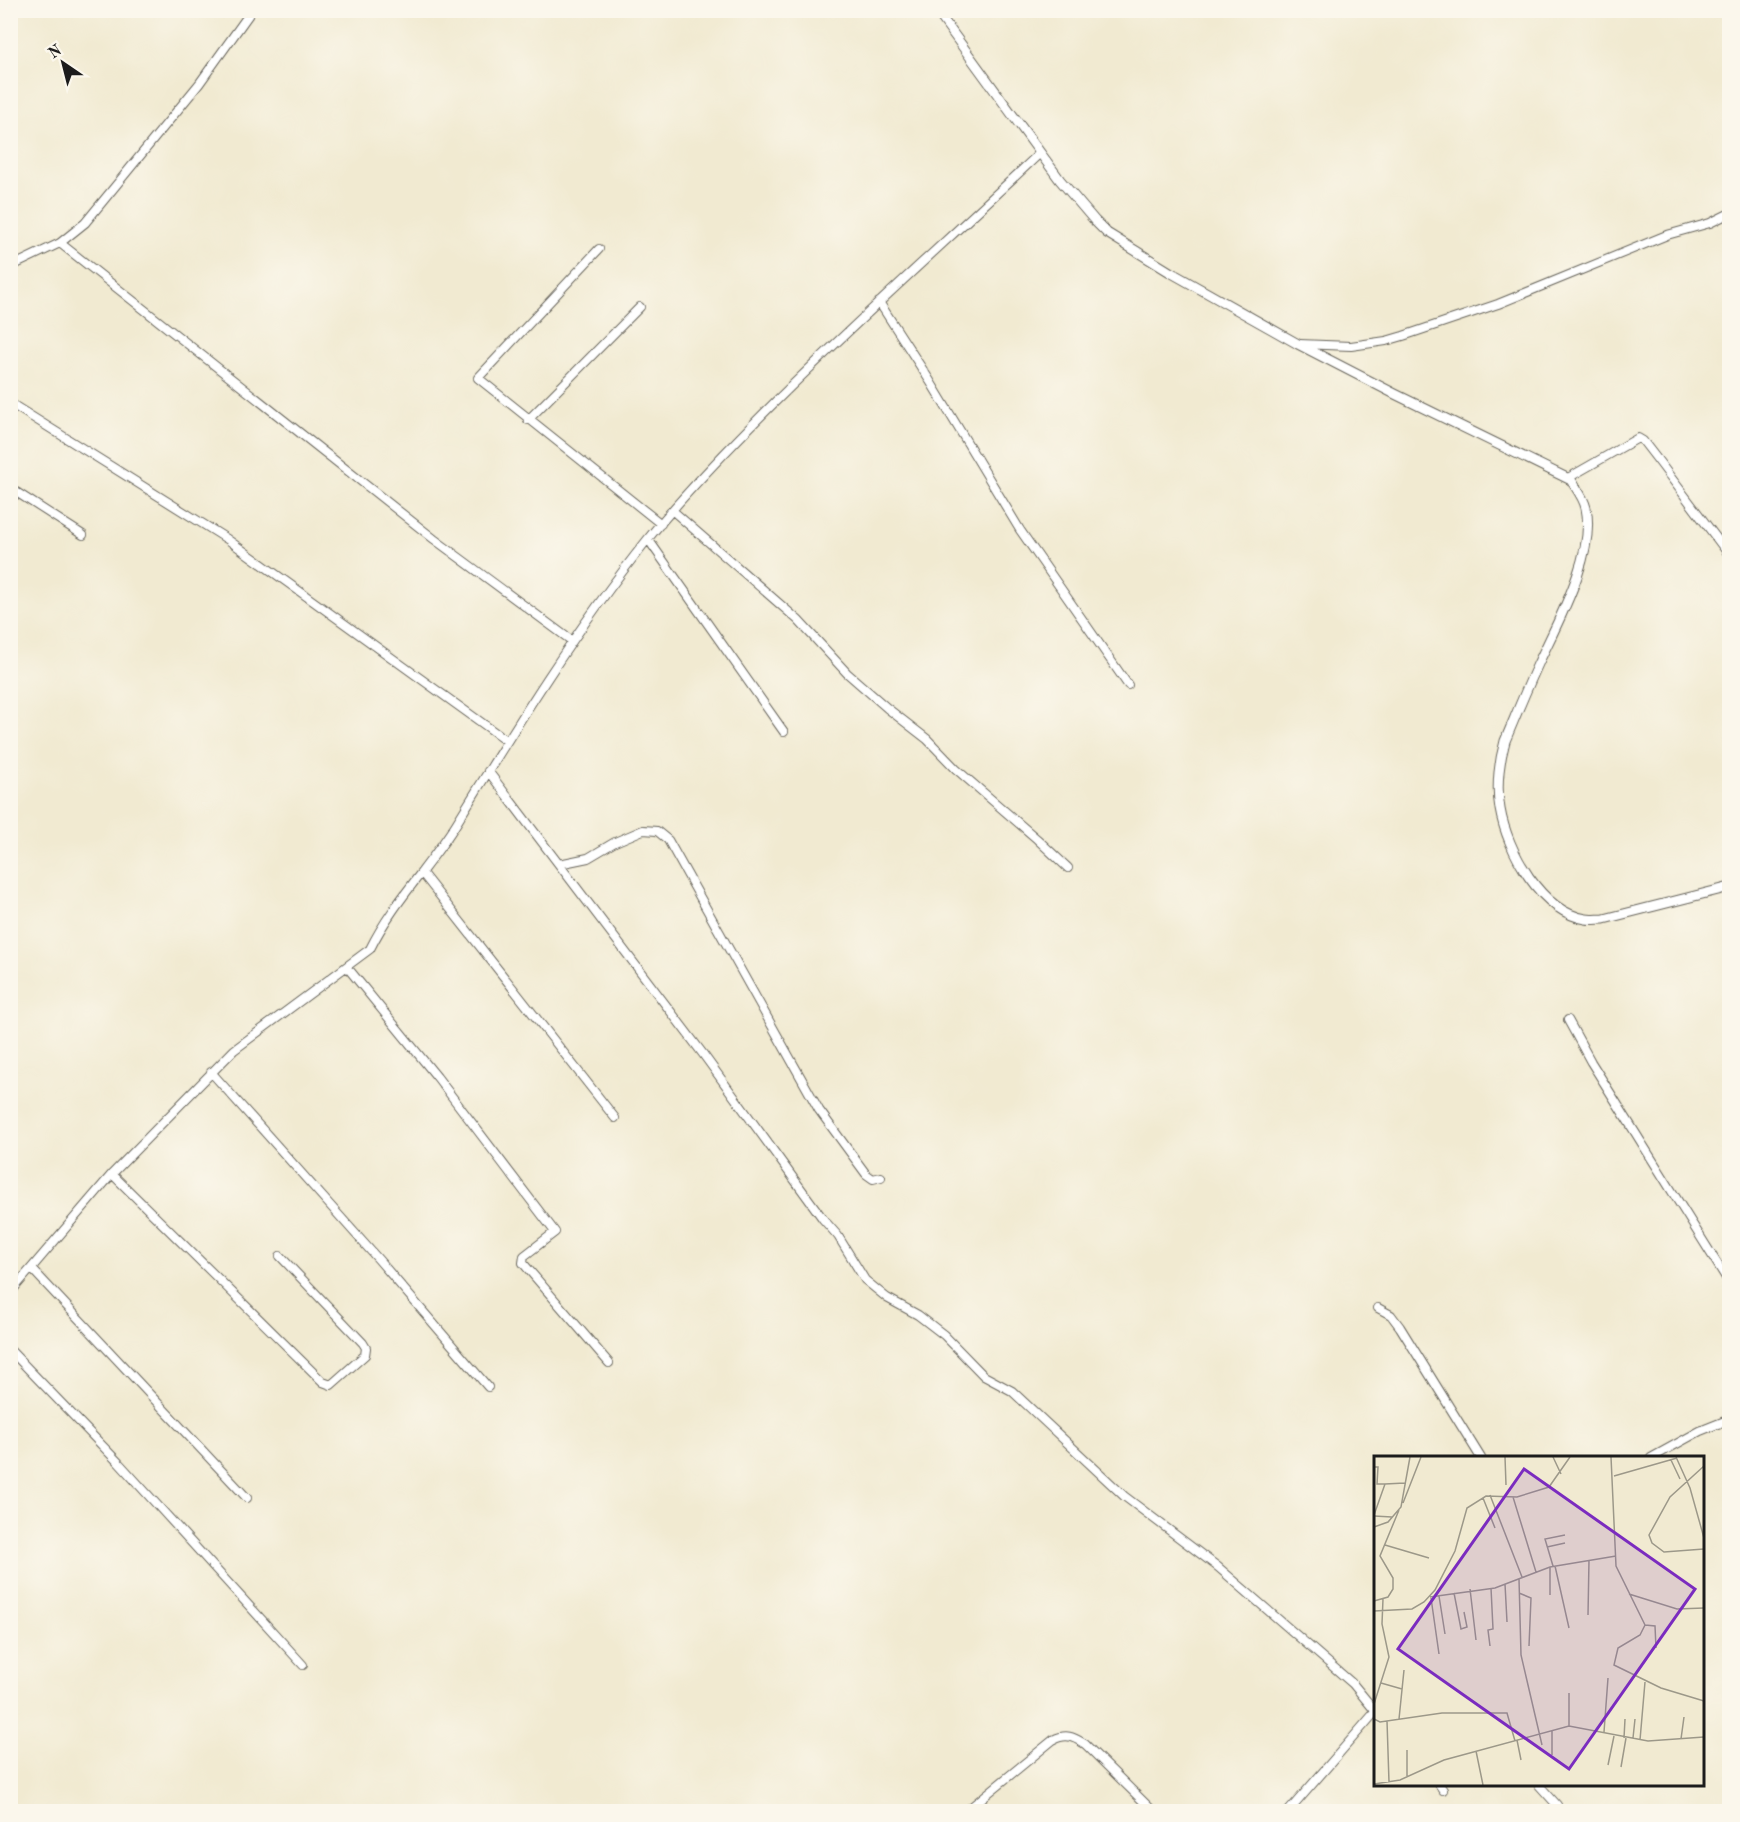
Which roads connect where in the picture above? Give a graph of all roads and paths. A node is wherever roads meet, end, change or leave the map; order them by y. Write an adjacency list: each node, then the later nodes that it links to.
1 (252, 10): 5 (street)
2 (936, 10): 3 (street)
3 (1040, 153): 8 (street); 10 (street)
4 (1730, 213): 10 (street)
5 (60, 243): 7 (street); 20 (street)
6 (599, 249): 12 (street)
7 (10, 267)
8 (879, 302): 15 (street); 21 (street)
9 (639, 307): 12 (street)
10 (1298, 344): 13 (street)
11 (10, 403): 23 (street)
12 (528, 420): 16 (street)
13 (1568, 478): 19 (street); 28 (street)
14 (10, 488): 17 (street)
15 (673, 511): 16 (street); 26 (street)
16 (661, 524): 18 (street)
17 (83, 535)
18 (648, 539): 20 (street); 22 (street)
19 (1730, 556)
20 (572, 641): 23 (street)
21 (1128, 685)
22 (784, 732)
23 (507, 741): 24 (street)
24 (488, 771): 25 (street); 27 (street)
25 (559, 864): 34 (street); 48 (street)
26 (1068, 868)
27 (422, 873): 29 (street); 32 (street)
28 (1730, 887)
29 (347, 967): 31 (street); 41 (street)
30 (1568, 1020): 37 (street)
31 (211, 1072): 33 (street); 42 (street)
32 (615, 1118)
33 (112, 1174): 35 (street); 36 (street)
34 (881, 1176)
35 (280, 1256)
36 (32, 1269): 38 (street); 46 (street)
37 (1730, 1284)
38 (10, 1293)
39 (1378, 1308): 44 (street)
40 (10, 1350): 47 (street)
41 (609, 1363)
42 (488, 1387)
43 (1730, 1419): 45 (street)
44 (1480, 1456)
45 (1655, 1456)
46 (247, 1498)
47 (303, 1665)
48 (1374, 1711)
49 (1374, 1713): 54 (street)
50 (1539, 1786): 51 (street)
51 (1557, 1806)
52 (965, 1812): 53 (street)
53 (1154, 1812)
54 (1288, 1812)

